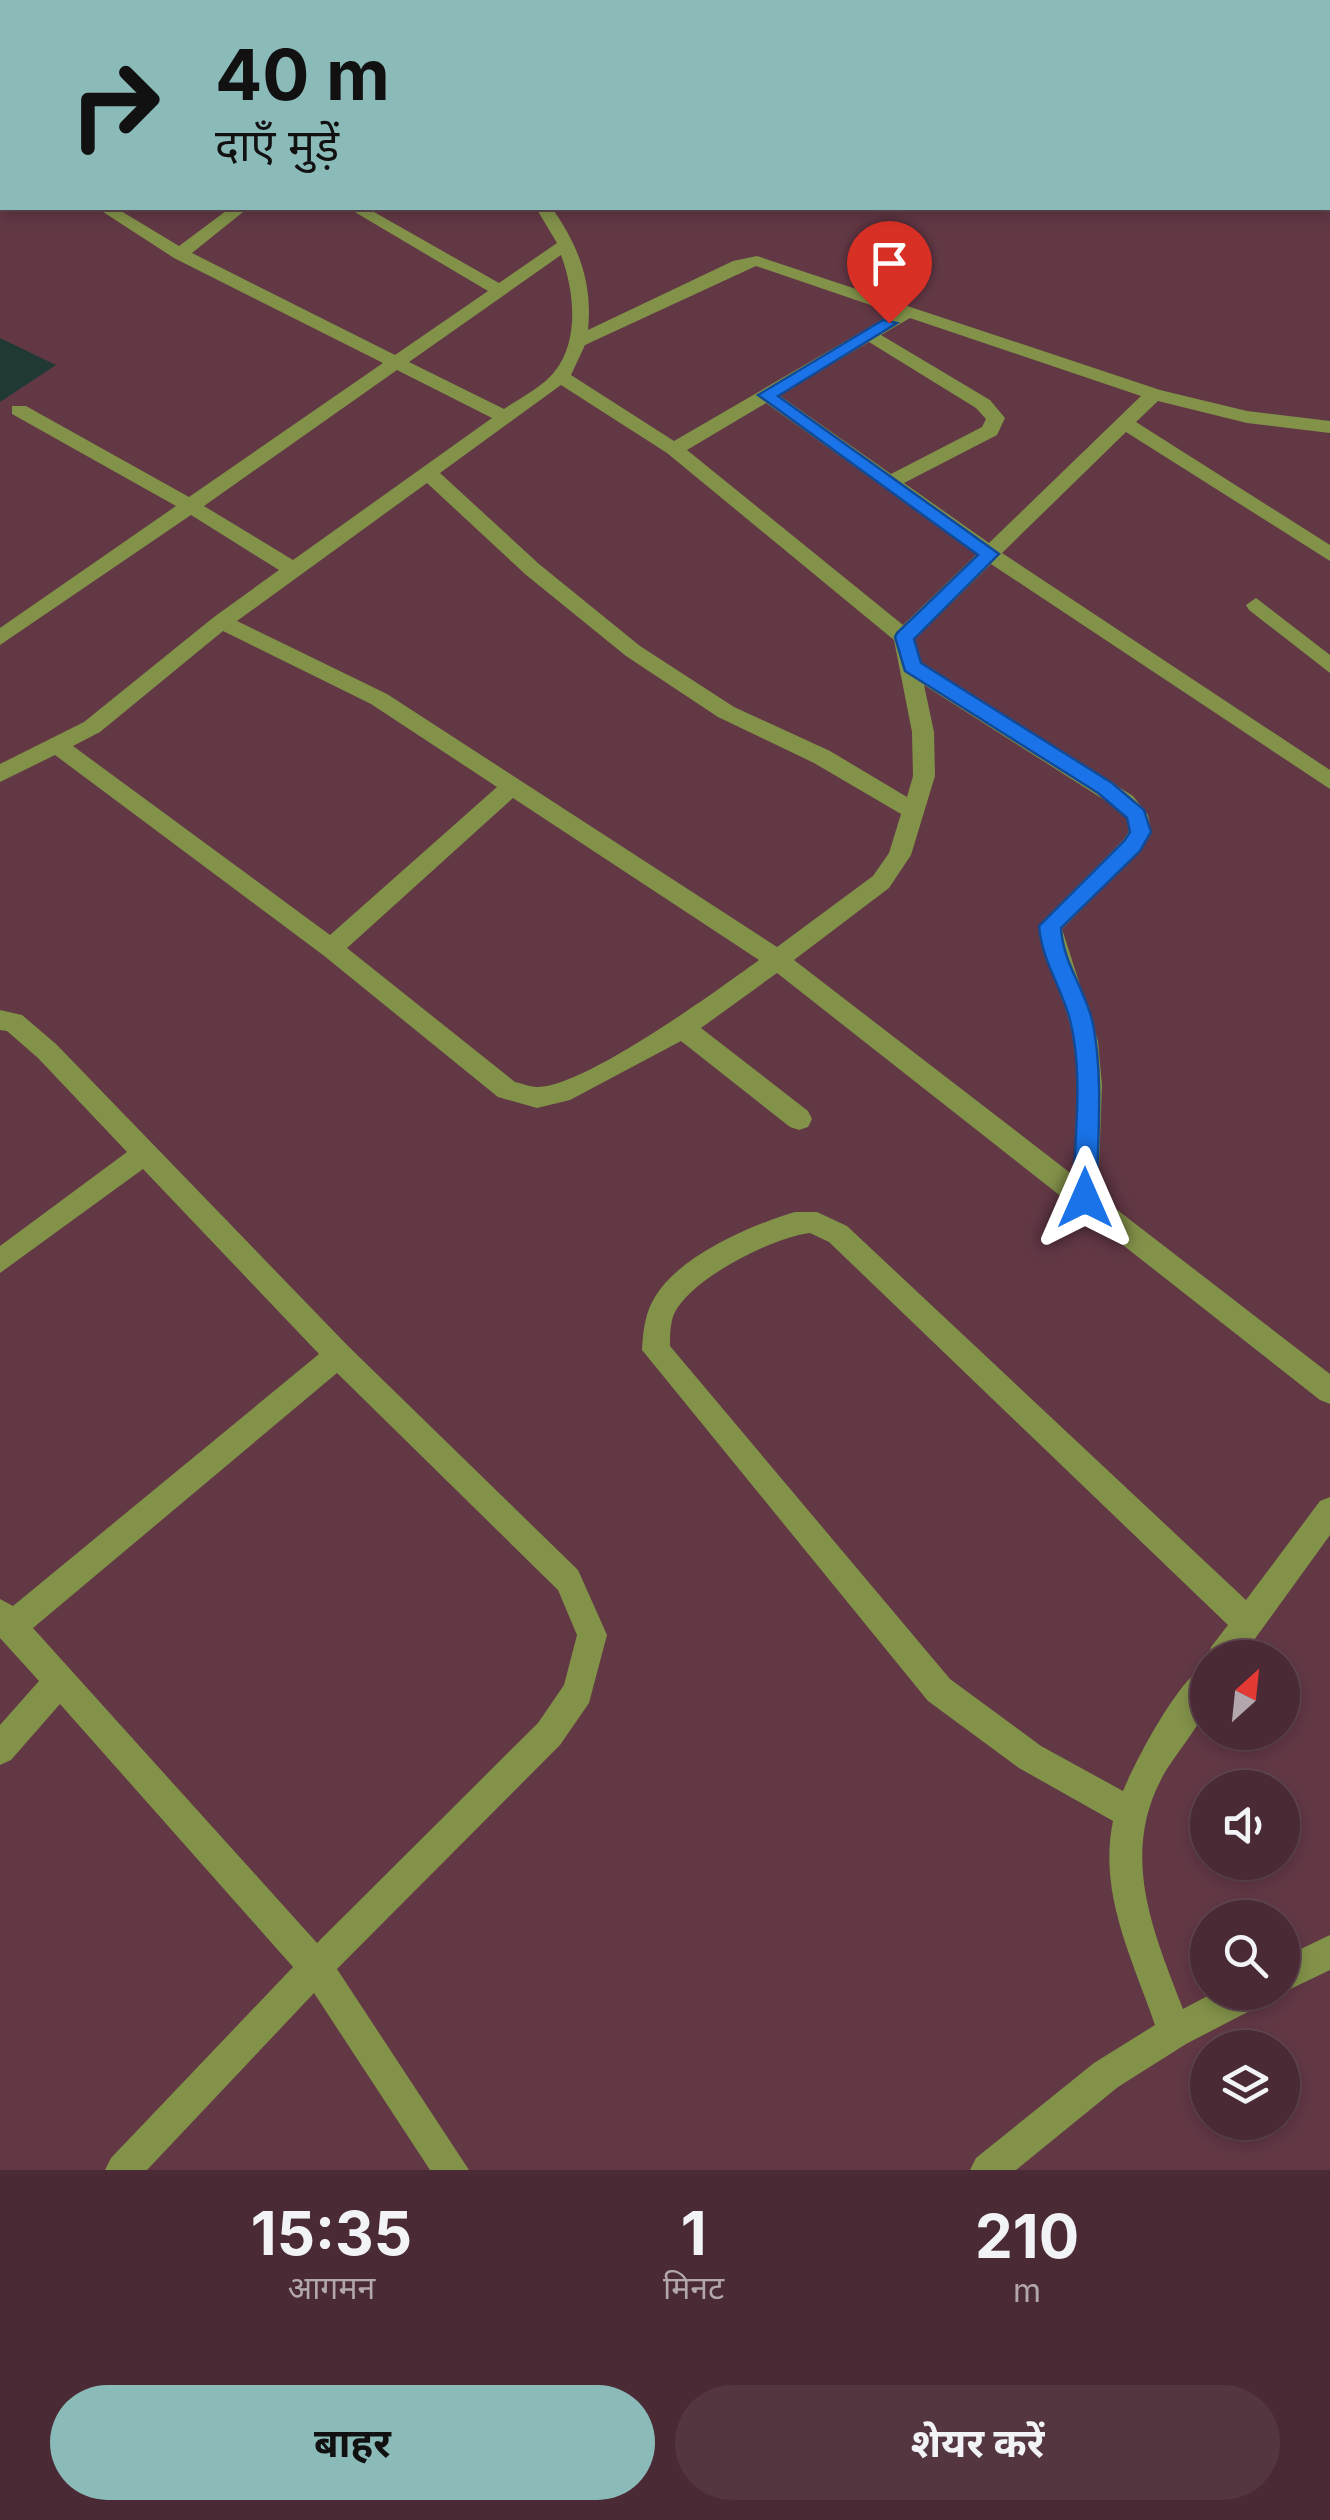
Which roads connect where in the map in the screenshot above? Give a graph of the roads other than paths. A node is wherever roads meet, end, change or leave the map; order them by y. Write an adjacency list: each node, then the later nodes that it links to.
1 (108, 210): 6 (street)
2 (237, 210): 6 (street)
3 (359, 210): 7 (street)
4 (545, 210): 5 (street)
5 (568, 243): 7 (street); 10 (street)
6 (180, 254): 11 (street)
7 (499, 290): 11 (street)
8 (909, 311): 9 (street); 10 (street); 13 (street)
9 (870, 335): 14 (street); 21 (street)
10 (580, 341): 12 (street)
11 (398, 364): 16 (street); 22 (street)
12 (561, 377): 16 (street); 19 (street)
13 (1154, 394): 17 (street); 18 (street)
14 (766, 395): 19 (street); 21 (street)
15 (19, 410): 22 (street)
16 (506, 416): 20 (street)
17 (1126, 424): 24 (street); 25 (street)
18 (1330, 427)
19 (674, 449): 30 (street)
20 (426, 472): 27 (street); 38 (street)
21 (891, 482): 25 (street)
22 (189, 505): 27 (street); 31 (street)
23 (1330, 528): 24 (street)
24 (1310, 541): 26 (street)
25 (990, 554): 30 (street); 36 (street)
26 (1330, 554)
27 (292, 569): 29 (street)
28 (1256, 605): 33 (street)
29 (221, 622): 34 (street); 37 (street)
30 (904, 637): 32 (street)
31 (0, 638)
32 (912, 666): 38 (street); 45 (street)
33 (1330, 666)
34 (56, 746): 35 (street); 39 (street)
35 (0, 774)
36 (1330, 781)
37 (512, 786): 39 (street); 40 (street)
38 (915, 812): 40 (street)
39 (331, 948): 42 (street)
40 (776, 959): 42 (street); 45 (street)
41 (0, 1020): 44 (street)
42 (683, 1028): 43 (street)
43 (800, 1120)
44 (146, 1152): 46 (street); 47 (street)
45 (1085, 1198): 48 (street)
46 (0, 1261)
47 (338, 1355): 50 (street); 58 (street)
48 (1330, 1392)
49 (1330, 1511): 51 (street)
50 (6, 1621): 53 (street)
51 (1246, 1621): 52 (street); 56 (street)
52 (1234, 1640)
53 (58, 1683): 55 (street); 58 (street)
54 (1190, 1704): 56 (street)
55 (0, 1749)
56 (1130, 1813): 61 (street)
57 (1330, 1952): 59 (street)
58 (316, 1967): 62 (street); 63 (street)
59 (1300, 1967)
60 (1216, 2010): 61 (street)
61 (1174, 2032): 64 (street)
62 (124, 2170)
63 (451, 2170)
64 (988, 2170)

